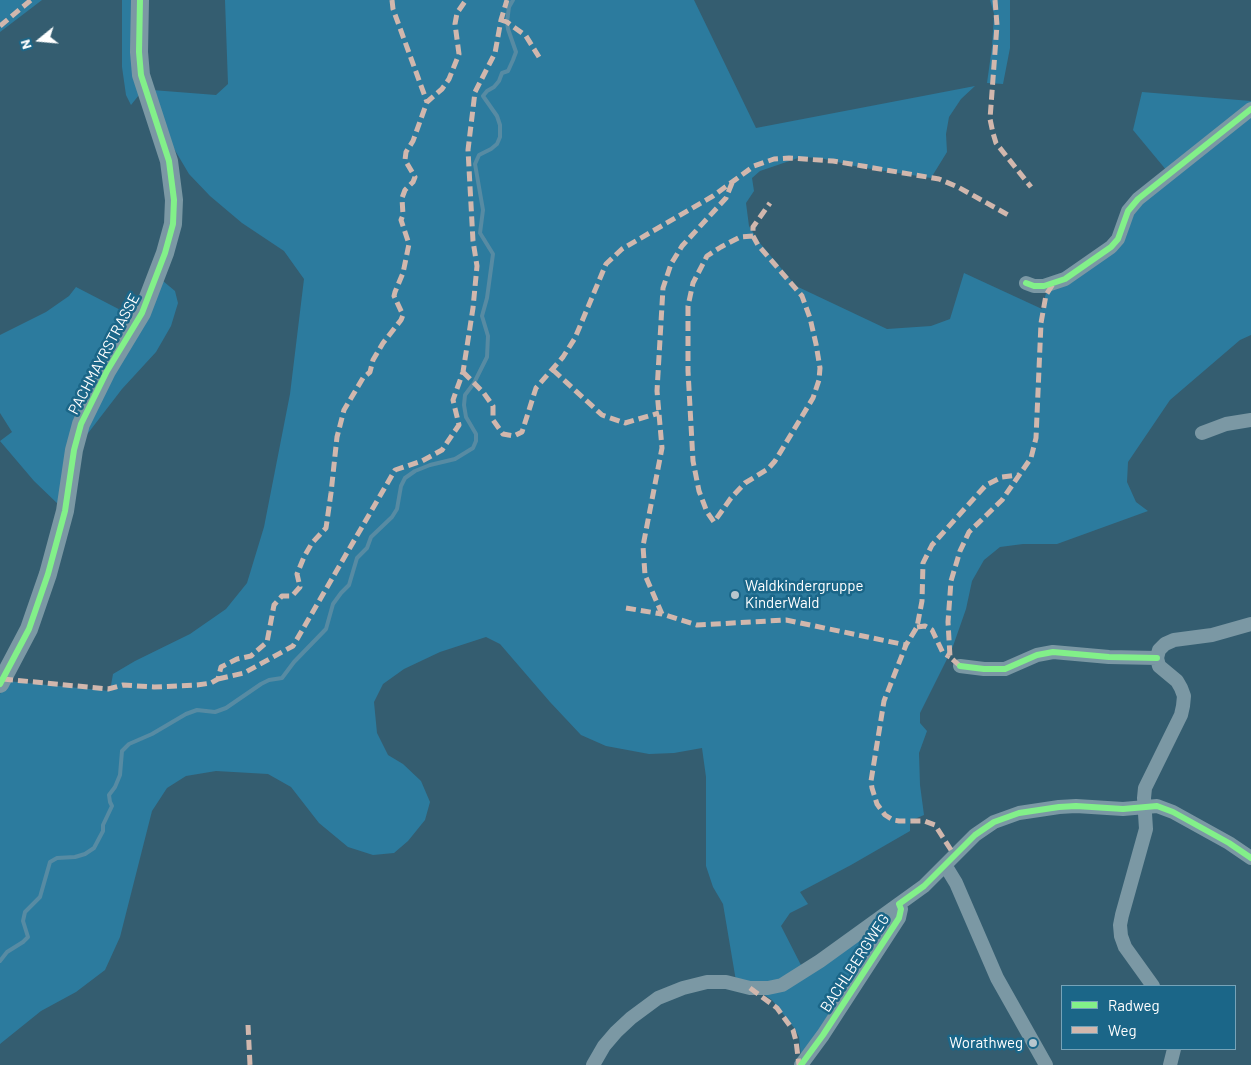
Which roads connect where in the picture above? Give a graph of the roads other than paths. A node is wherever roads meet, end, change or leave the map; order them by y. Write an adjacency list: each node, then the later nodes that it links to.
1 (140, 0): 9 (street, PACHMAYRSTRASSE)
2 (1251, 109): 3 (street)
3 (1026, 283)
4 (1251, 420): 5 (street)
5 (1202, 433)
6 (1251, 624): 7 (street)
7 (1157, 658): 8 (street); 10 (street)
8 (960, 666)
9 (0, 684)
10 (1144, 807): 11 (street, BACHLBERGWEG); 12 (street, BACHLBERGWEG); 14 (street)
11 (1251, 858)
12 (945, 865): 13 (street, BACHLBERGWEG); 18 (street)
13 (899, 904): 16 (street); 17 (street, BACHLBERGWEG)
14 (1152, 985)
15 (1174, 1050): 19 (street)
16 (592, 1065)
17 (801, 1065)
18 (1046, 1065)
19 (1170, 1065)

